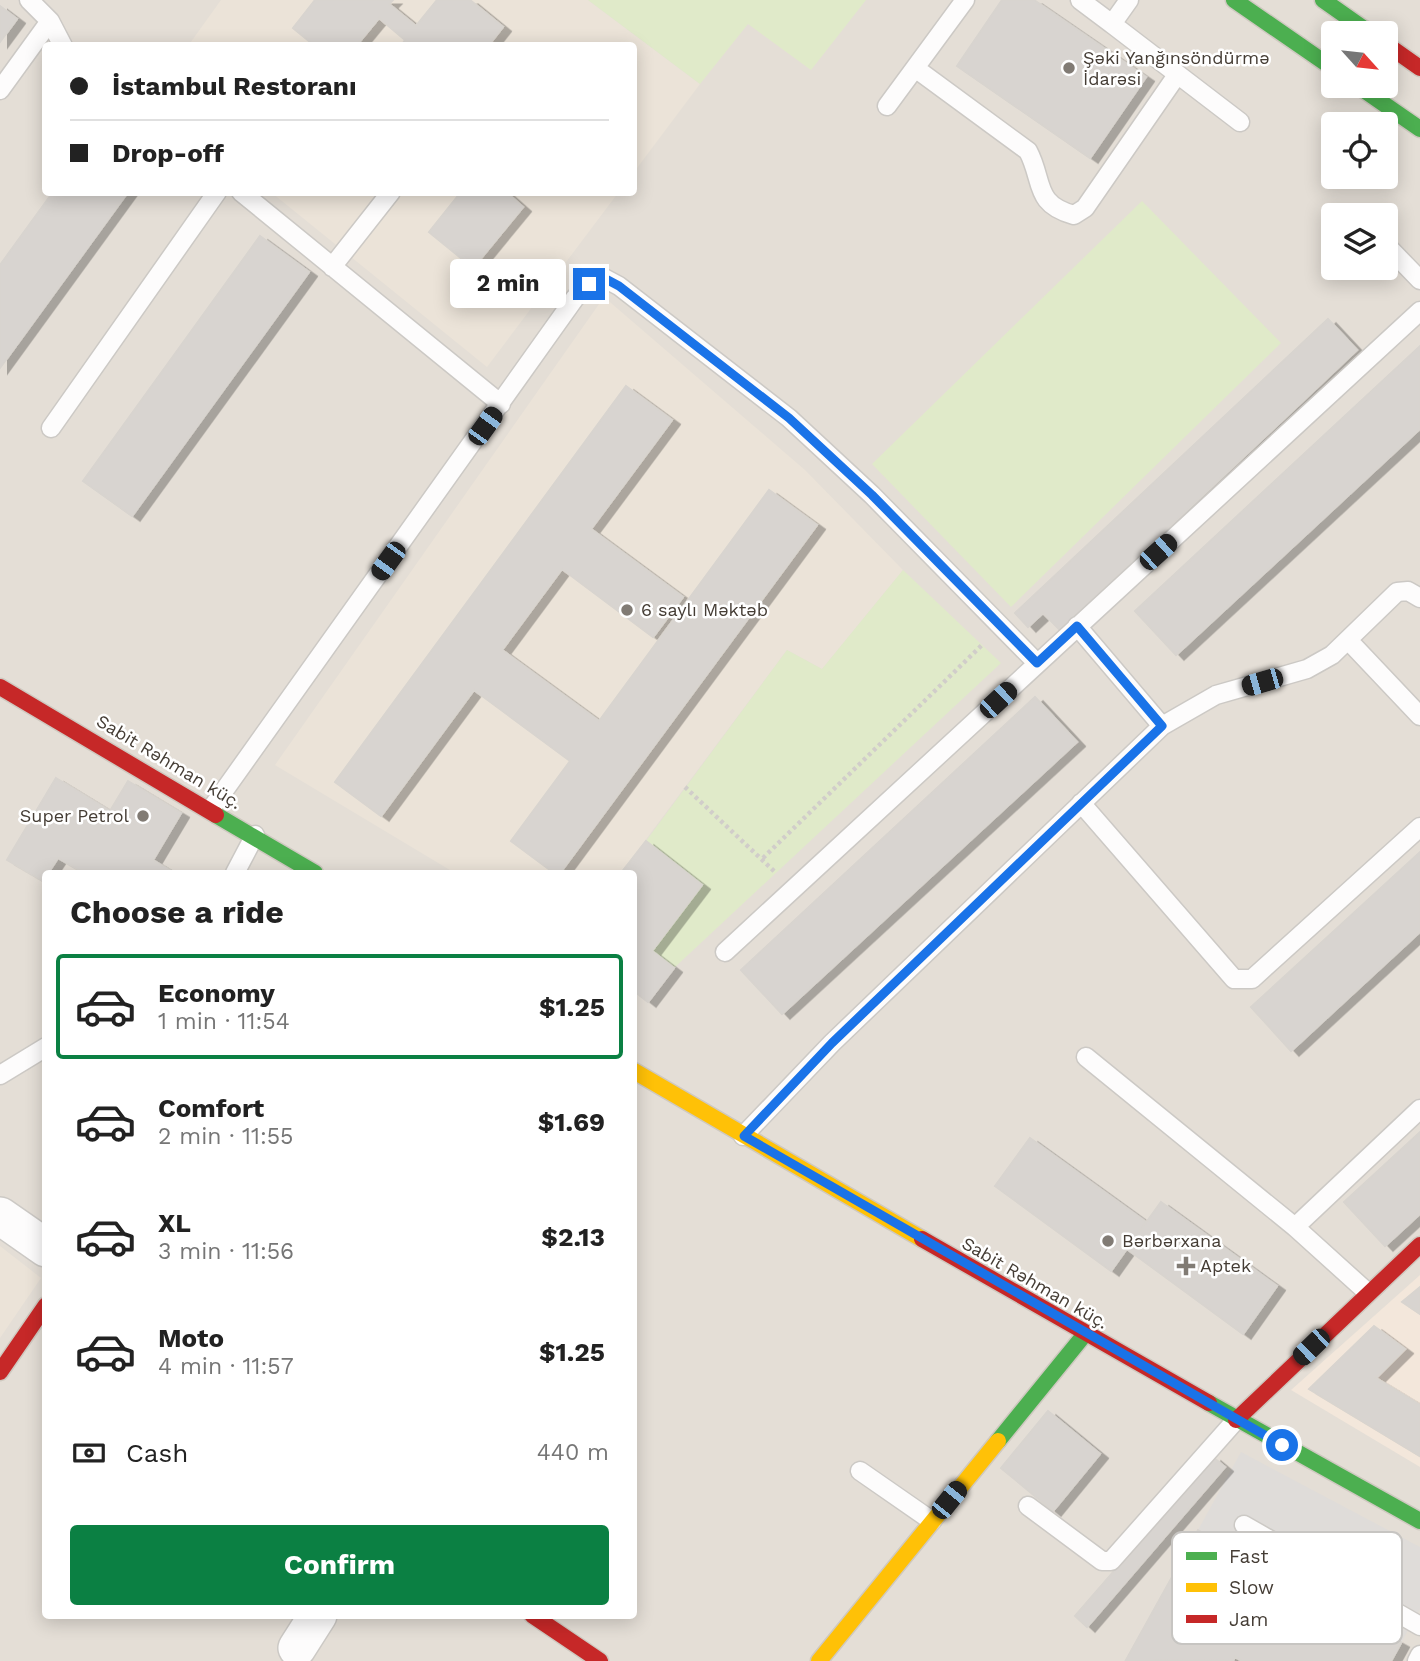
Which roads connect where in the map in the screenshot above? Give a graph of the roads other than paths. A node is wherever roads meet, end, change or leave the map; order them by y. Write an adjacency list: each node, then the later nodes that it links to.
1 (29, 0): 8 (lane)
2 (965, 0): 13 (lane)
3 (1080, 0): 9 (lane)
4 (1129, 0): 9 (lane)
5 (1234, 0): 12 (main road)
6 (1323, 0): 7 (main road)
7 (1353, 21)
8 (50, 22): 10 (lane); 16 (lane)
9 (1111, 24): 15 (lane)
10 (61, 42)
11 (1398, 52): 14 (main road)
12 (1321, 60)
13 (915, 68): 15 (lane); 18 (lane)
14 (1420, 68)
15 (1177, 75): 19 (lane)
16 (0, 90)
17 (1375, 98): 20 (main road)
18 (887, 106)
19 (1240, 122)
20 (1420, 129)
21 (214, 196): 29 (lane)
22 (246, 196): 25 (lane)
23 (388, 196): 25 (lane)
24 (1398, 257): 26 (lane)
25 (332, 267): 28 (lane)
26 (1420, 280)
27 (1420, 311): 31 (lane)
28 (501, 404): 33 (lane); 38 (lane)
29 (51, 428)
30 (1420, 598): 32 (lane)
31 (1077, 626): 33 (lane); 36 (lane)
32 (1348, 640): 35 (lane); 36 (lane)
33 (1037, 663): 43 (lane)
34 (0, 687): 38 (main road, Sabit Rəhman küç.)
35 (1420, 716)
36 (1162, 726): 37 (lane)
37 (1082, 803): 39 (lane); 49 (lane)
38 (211, 809): 40 (main road, Sabit Rəhman küç.)
39 (1420, 827)
40 (255, 835): 41 (lane); 42 (main road, Sabit Rəhman küç.)
41 (237, 870)
42 (310, 870)
43 (726, 952)
44 (42, 1049): 47 (lane)
45 (1086, 1057): 51 (lane)
46 (637, 1073): 49 (main road, Sabit Rəhman küç.)
47 (0, 1075)
48 (1420, 1109): 51 (lane)
49 (744, 1136): 56 (main road, Sabit Rəhman küç.)
50 (0, 1216): 52 (street)
51 (1295, 1227): 54 (lane)
52 (42, 1245)
53 (1420, 1245): 54 (main road)
54 (1367, 1292): 58 (main road)
55 (42, 1311): 57 (main road)
56 (1085, 1334): 58 (main road, Sabit Rəhman küç.); 61 (main road)
57 (0, 1371)
58 (1236, 1420): 60 (lane); 62 (main road, Sabit Rəhman küç.)
59 (860, 1471): 61 (lane)
60 (1028, 1506)
61 (932, 1521): 72 (main road)
62 (1420, 1521)
63 (1244, 1525): 64 (lane)
64 (1256, 1532)
65 (1402, 1616): 68 (lane)
66 (315, 1619): 69 (street)
67 (536, 1619): 70 (main road)
68 (1420, 1626)
69 (297, 1648)
70 (576, 1655)
71 (1420, 1655): 73 (lane)
72 (819, 1661)
73 (1417, 1661)

